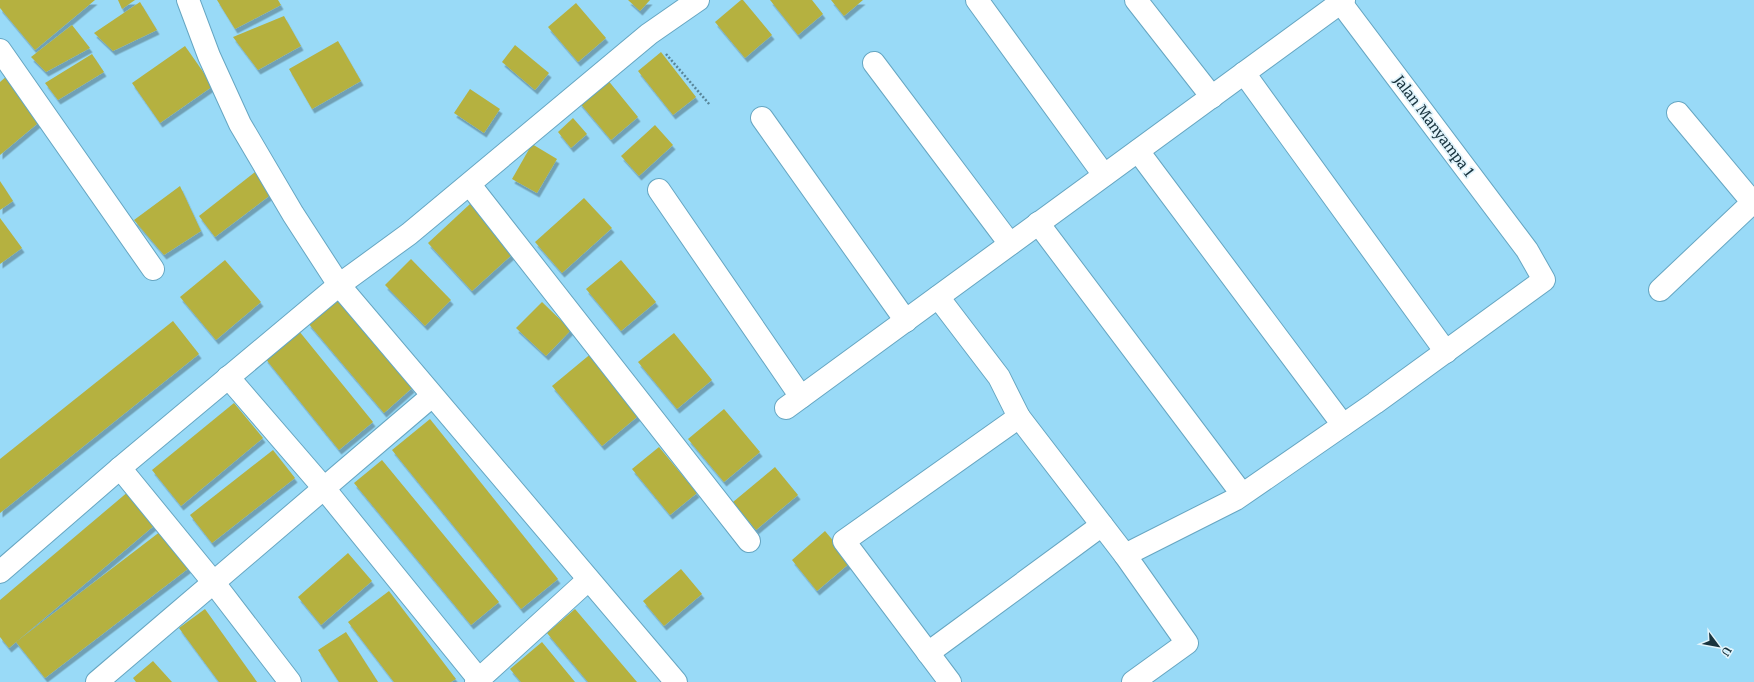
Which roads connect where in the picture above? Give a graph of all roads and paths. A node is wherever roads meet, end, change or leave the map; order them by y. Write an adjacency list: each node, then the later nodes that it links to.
1 (188, 0): 22 (street)
2 (698, 0): 6 (street)
3 (977, 0): 15 (street)
4 (1136, 0): 10 (street)
5 (1343, 1): 9 (street); 26 (street, Jalan Manyampa 1)
6 (649, 34): 11 (path); 16 (street)
7 (0, 50): 21 (street)
8 (874, 63): 20 (street)
9 (1244, 74): 10 (street); 26 (street)
10 (1212, 97): 14 (street)
11 (710, 105)
12 (1678, 113): 18 (street)
13 (762, 118): 25 (street)
14 (1138, 151): 15 (street); 30 (street)
15 (1104, 175): 19 (street)
16 (470, 185): 22 (street); 35 (street)
17 (659, 190): 25 (street)
18 (1753, 203): 23 (street)
19 (1038, 223): 20 (street); 33 (street)
20 (1010, 244): 24 (street)
21 (153, 269)
22 (339, 285): 27 (street); 28 (street)
23 (1660, 290)
24 (938, 297): 25 (street); 29 (street)
25 (906, 321)
26 (1446, 352): 30 (street)
27 (228, 377): 31 (street); 32 (street)
28 (432, 396): 32 (street); 38 (street)
29 (1019, 417): 34 (street); 40 (street)
30 (1343, 424): 33 (street)
31 (120, 468): 37 (street); 39 (street)
32 (323, 487): 39 (street); 42 (street)
33 (1242, 494): 36 (street)
34 (1102, 525): 36 (street); 40 (street)
35 (750, 542)
36 (1125, 555): 46 (street)
37 (0, 572)
38 (588, 580): 42 (street); 45 (street)
39 (214, 583): 41 (street); 44 (street)
40 (928, 653): 43 (street)
41 (101, 681)
42 (478, 681)
43 (948, 681)
44 (290, 682)
45 (676, 682)
46 (1133, 682)

